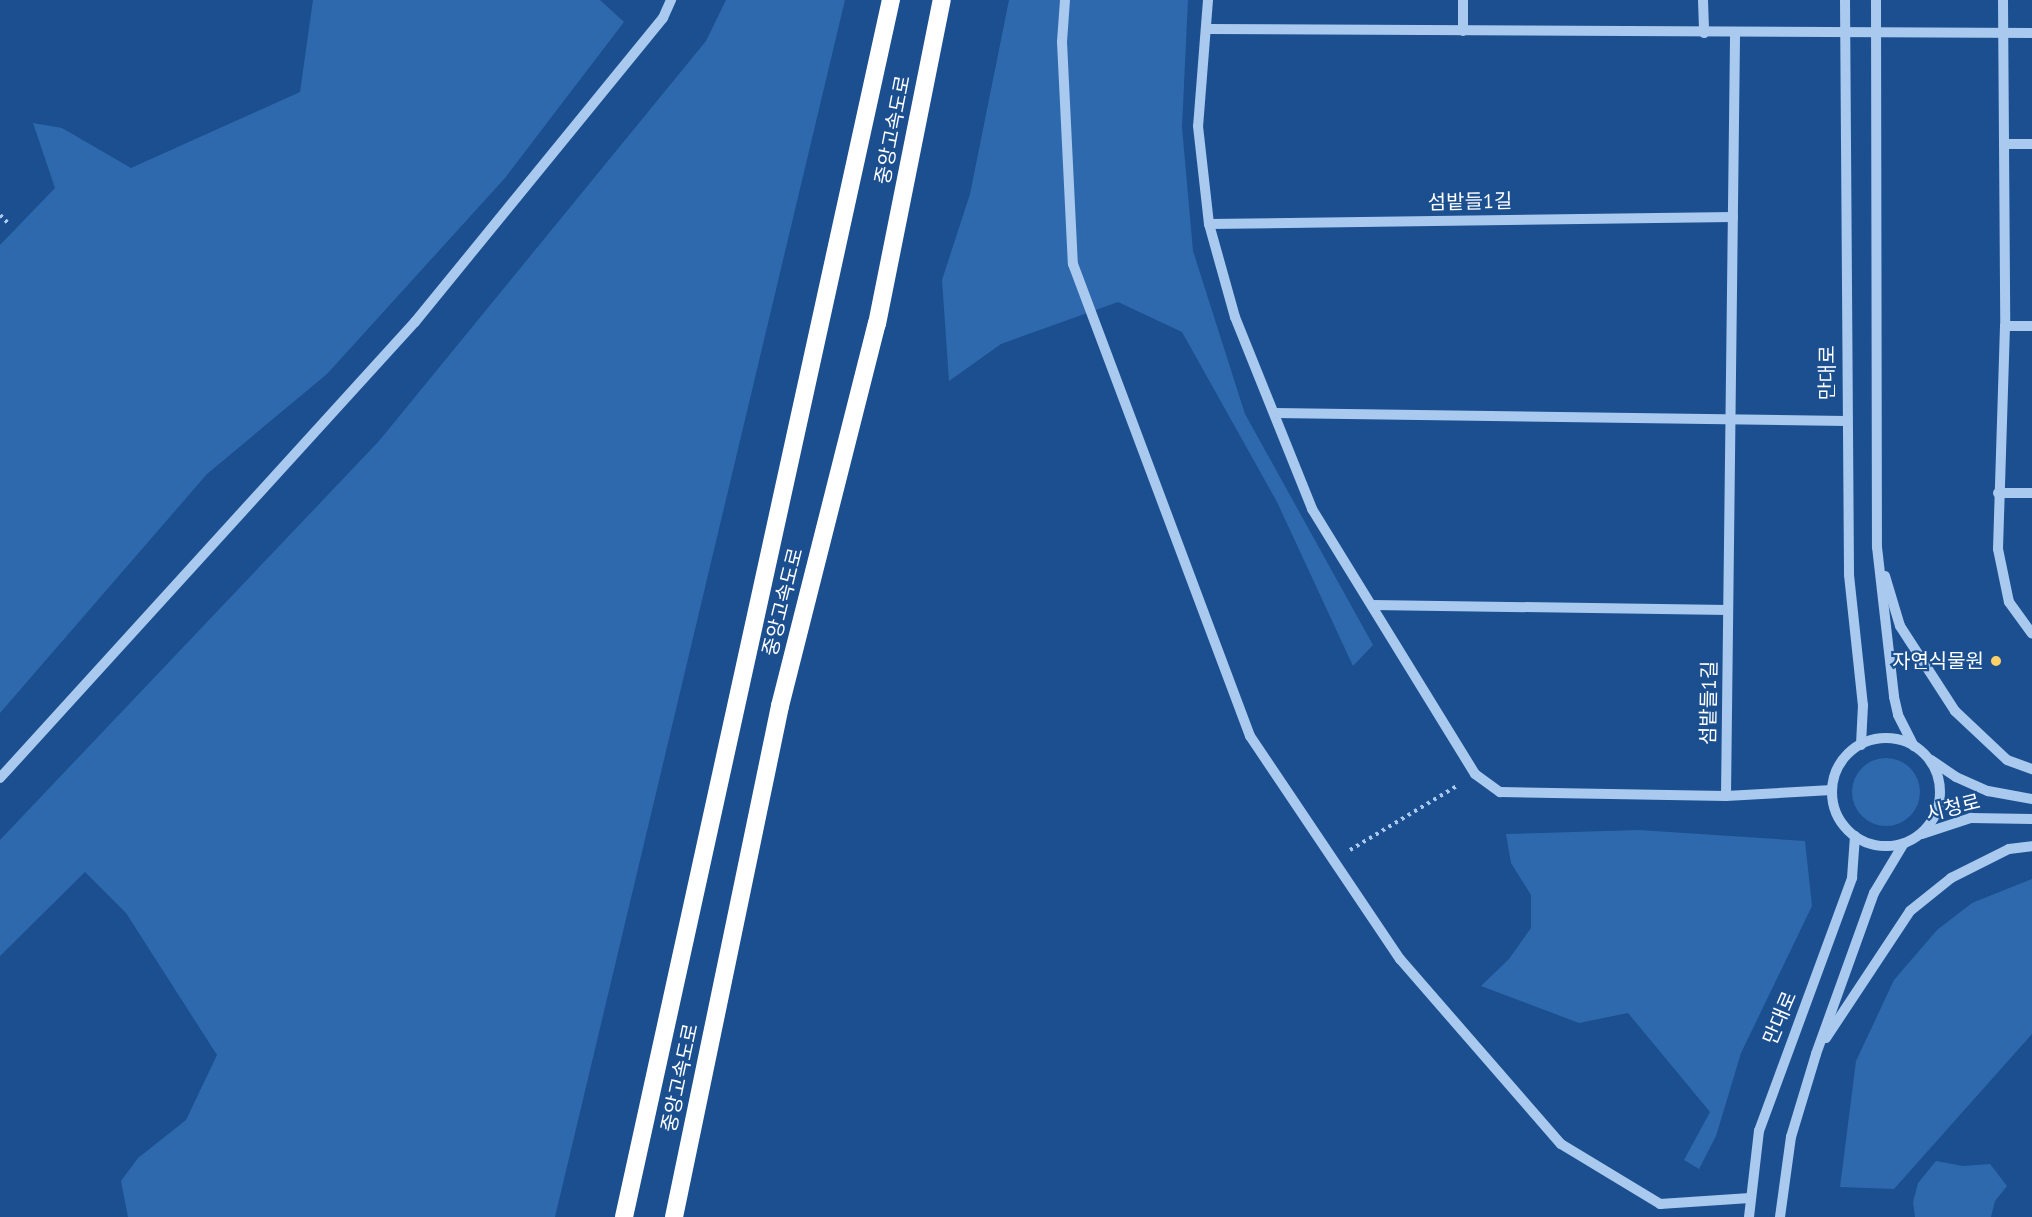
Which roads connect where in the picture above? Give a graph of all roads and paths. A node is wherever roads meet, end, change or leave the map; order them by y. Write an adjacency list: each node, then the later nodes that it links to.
1 (672, 0): 41 (street)
2 (891, 0): 53 (highway, 중앙고속도로)
3 (942, 0): 54 (highway, 중앙고속도로)
4 (1065, 0): 50 (street)
5 (1208, 0): 11 (street)
6 (1463, 0): 12 (street)
7 (1703, 0): 14 (street)
8 (1845, 0): 17 (street, 만대로)
9 (1876, 0): 18 (street)
10 (2003, 0): 13 (street)
11 (1207, 29): 12 (street); 24 (street)
12 (1463, 31): 14 (street)
13 (2002, 32): 16 (street); 18 (street); 19 (street)
14 (1704, 33): 15 (street)
15 (1735, 33): 17 (street); 22 (street, 섬밭들1길)
16 (2032, 33)
17 (1844, 34): 18 (street); 29 (street, 만대로)
18 (1876, 34): 32 (street)
19 (2004, 144): 20 (street); 25 (street)
20 (2032, 144)
21 (0, 215): 23 (path)
22 (1733, 217): 24 (street, 섬밭들1길); 28 (street, 섬밭들1길)
23 (8, 223)
24 (1209, 224): 27 (street)
25 (2005, 326): 26 (street); 30 (street)
26 (2032, 326)
27 (1275, 413): 28 (street); 33 (street)
28 (1730, 418): 29 (street); 34 (street, 섬밭들1길)
29 (1846, 421): 36 (street, 만대로)
30 (1998, 493): 31 (street); 35 (street)
31 (2032, 493)
32 (1877, 547): 37 (street); 39 (street)
33 (1372, 605): 34 (street); 40 (street)
34 (1728, 610): 43 (street, 섬밭들1길)
35 (2032, 634)
36 (1860, 745): 37 (street); 42 (street)
37 (1914, 746): 38 (street)
38 (1928, 758): 44 (street, 시청로); 47 (street)
39 (2032, 768)
40 (1475, 774): 43 (street); 50 (path)
41 (0, 778)
42 (1832, 790): 43 (street); 46 (street)
43 (1726, 796)
44 (2032, 799)
45 (2032, 819): 47 (street, 시청로)
46 (1855, 836): 48 (street); 52 (street, 만대로)
47 (1919, 836): 48 (street)
48 (1904, 843): 51 (street)
49 (2032, 846): 51 (street)
50 (1334, 860): 52 (street)
51 (1816, 1054): 56 (street)
52 (1750, 1198): 55 (street, 만대로)
53 (624, 1217)
54 (674, 1217)
55 (1749, 1217)
56 (1780, 1217)

